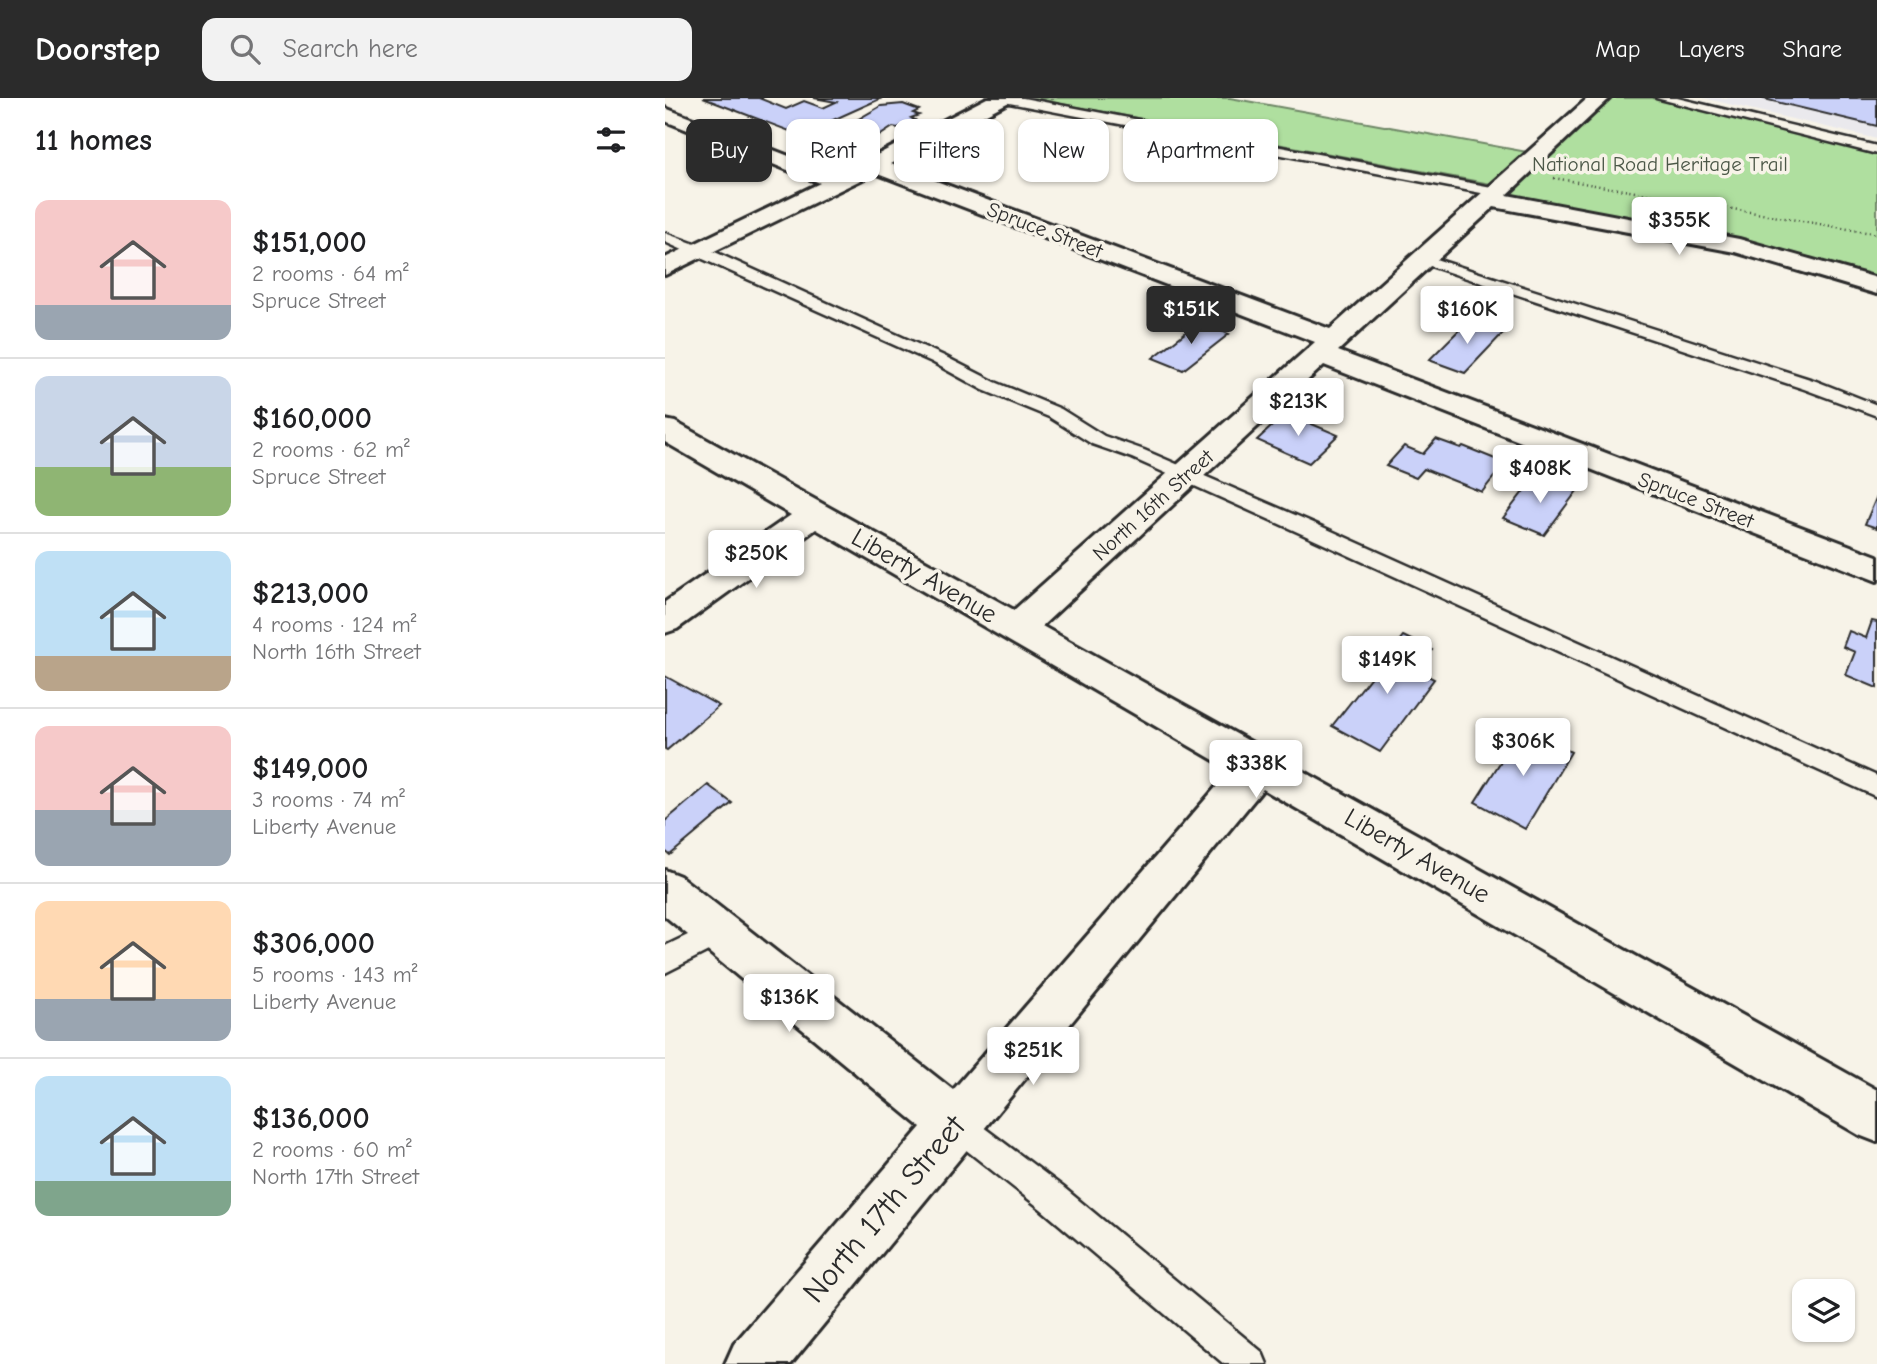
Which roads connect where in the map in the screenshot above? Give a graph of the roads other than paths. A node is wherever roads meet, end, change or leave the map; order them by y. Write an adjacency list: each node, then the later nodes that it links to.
1 (1003, 98): 6 (street); 9 (lane)
2 (1600, 98): 9 (street, North 16th Street)
3 (1662, 98): 5 (lane)
4 (665, 114): 8 (street)
5 (1877, 150)
6 (880, 161)
7 (880, 168): 15 (street, Spruce Street)
8 (839, 183): 11 (street)
9 (1493, 195): 12 (street, North 16th Street); 14 (street)
10 (665, 237): 11 (lane)
11 (701, 251): 13 (street); 18 (lane)
12 (1423, 259): 15 (street, North 16th Street); 16 (lane)
13 (665, 268)
14 (1877, 286)
15 (1327, 347): 18 (street, North 16th Street); 20 (street, Spruce Street)
16 (1877, 411)
17 (665, 429): 19 (street, Liberty Avenue)
18 (1185, 476): 22 (street, North 16th Street); 24 (lane)
19 (815, 514): 21 (street); 22 (street, Liberty Avenue)
20 (1877, 569)
21 (665, 620)
22 (1016, 629): 23 (street, Liberty Avenue)
23 (1258, 766): 28 (street, Liberty Avenue); 29 (street, North 17th Street)
24 (1877, 787)
25 (665, 890): 26 (street)
26 (717, 933): 27 (lane); 29 (street)
27 (665, 960)
28 (1877, 1117)
29 (956, 1124): 30 (street, North 17th Street); 31 (lane)
30 (754, 1364)
31 (1250, 1364)

